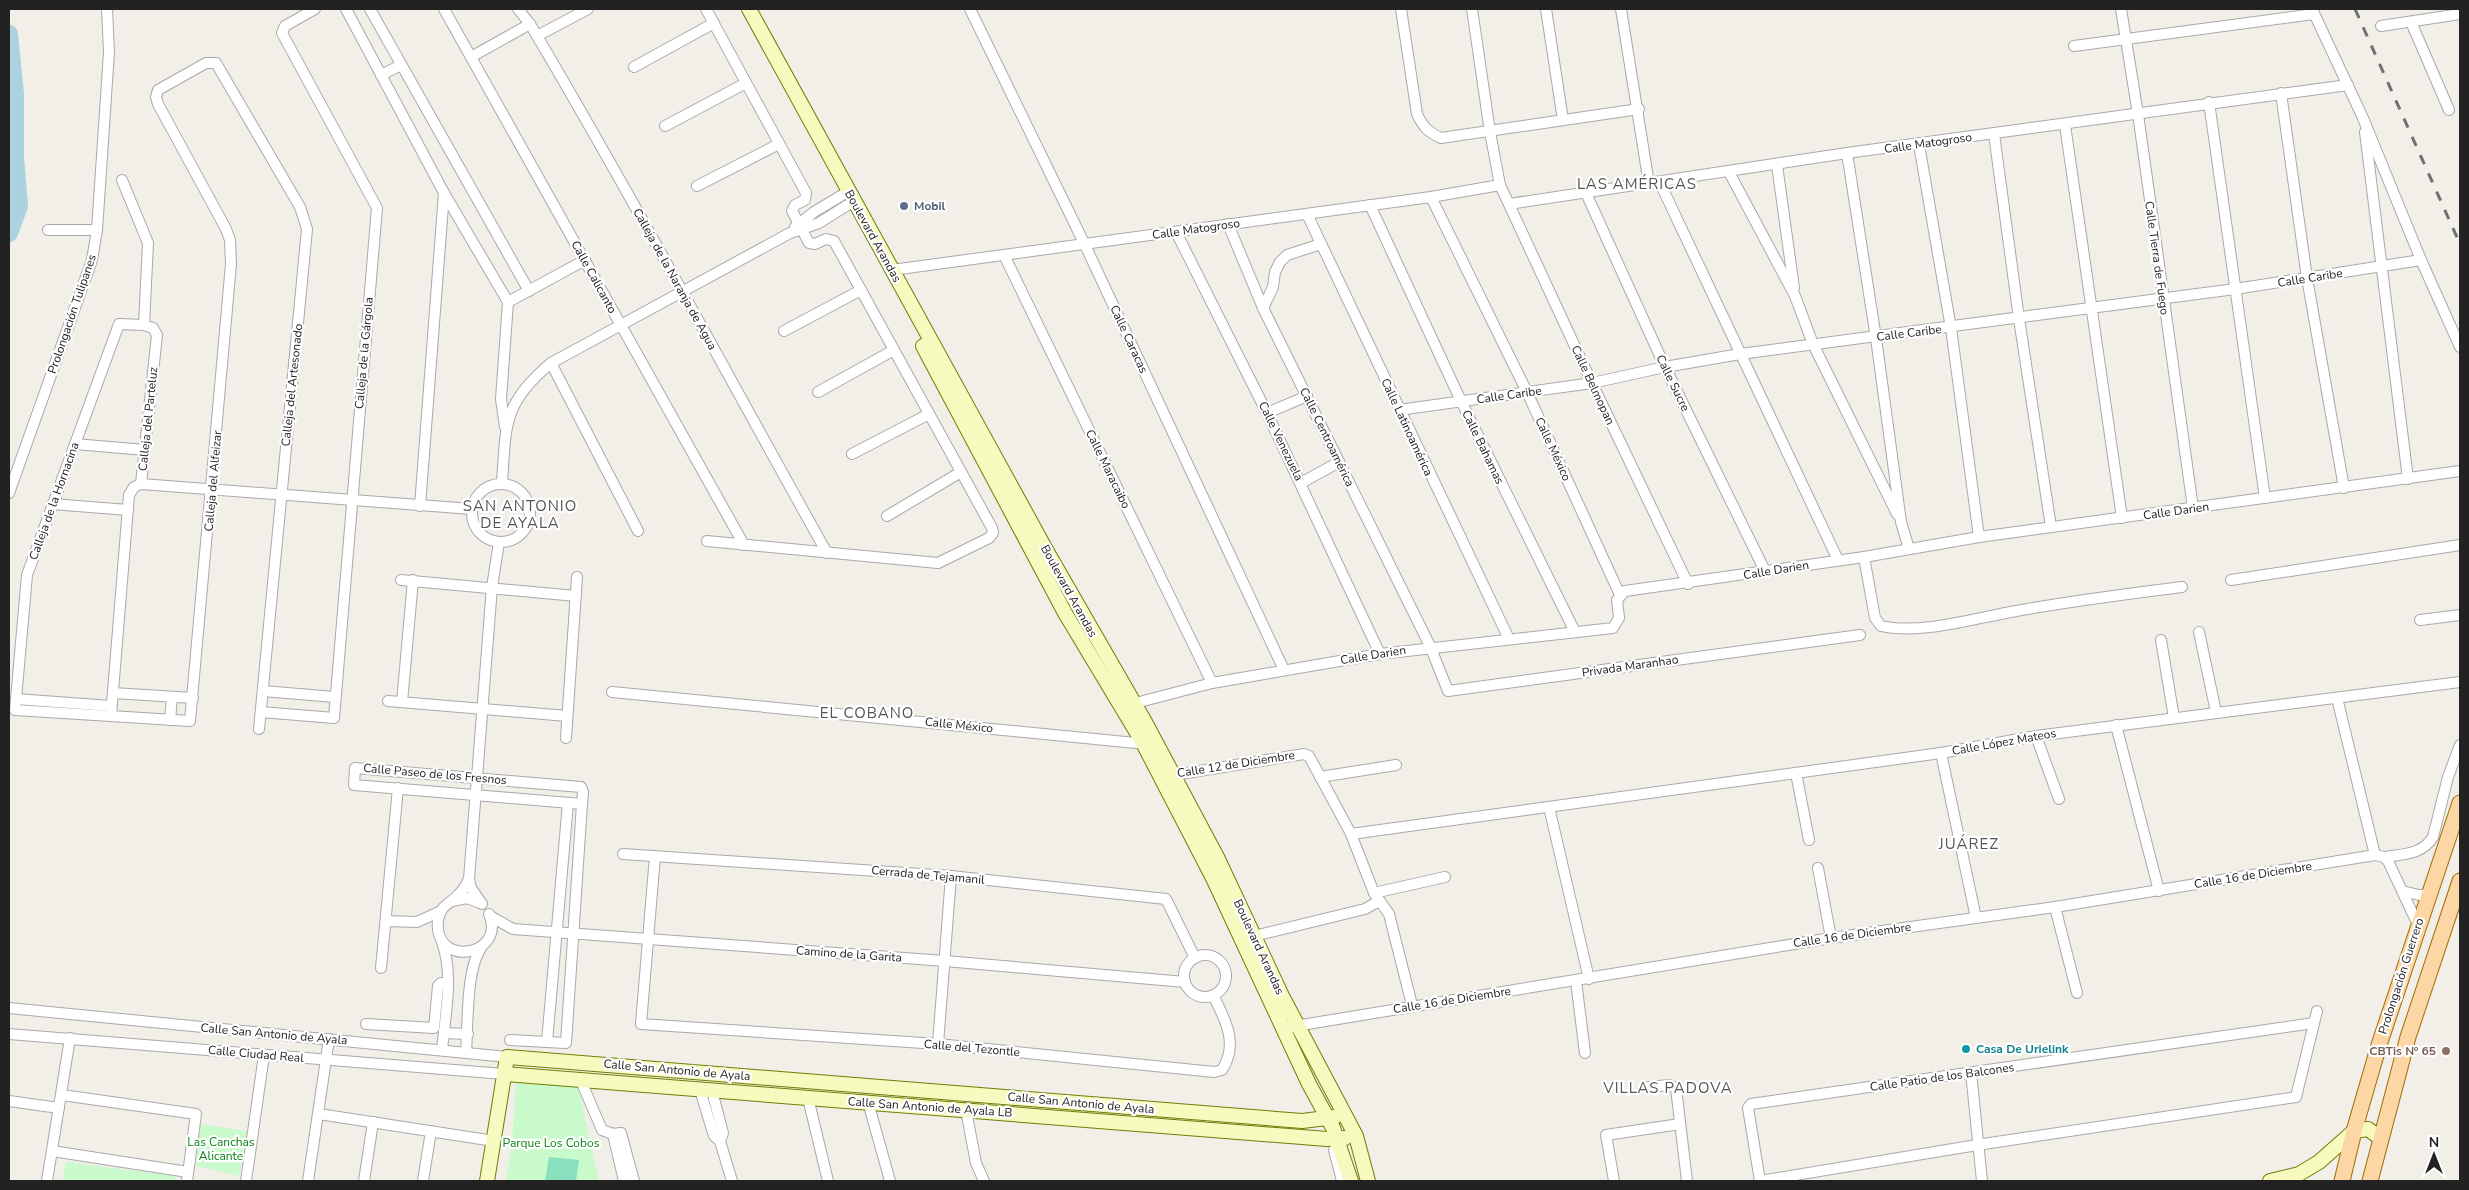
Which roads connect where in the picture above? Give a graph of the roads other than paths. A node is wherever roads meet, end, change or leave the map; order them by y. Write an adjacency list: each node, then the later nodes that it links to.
1 (107, 9): 64 (street, Prolongación Tulipanes)
2 (315, 9): 120 (street, Calleja de la Gárgola)
3 (346, 9): 30 (street)
4 (370, 9): 28 (street)
5 (444, 9): 27 (street, Calle Calicanto)
6 (518, 9): 22 (street, Calleja de la Naranja de Agua)
7 (588, 9): 24 (street)
8 (706, 9): 21 (street)
9 (742, 9): 57 (main road, Boulevard Arandas)
10 (749, 9): 57 (main road, Boulevard Arandas)
11 (970, 9): 68 (street, Calle Caracas)
12 (1401, 9): 42 (street)
13 (1472, 9): 42 (street, Calle Belmopan)
14 (1546, 9): 39 (street)
15 (1621, 9): 35 (street)
16 (2121, 9): 25 (street, Calle Tierra de Fuego)
17 (2313, 11): 25 (street); 32 (street)
18 (2437, 13): 19 (street); 20 (street)
19 (2460, 14)
20 (2411, 22): 23 (street); 36 (street)
21 (714, 23): 29 (street); 31 (street)
22 (530, 24): 24 (street, Calleja de la Naranja de Agua); 27 (street)
23 (2381, 26)
24 (537, 36): 78 (street, Calleja de la Naranja de Agua)
25 (2125, 40): 26 (street); 37 (street, Calle Tierra de Fuego)
26 (2074, 46)
27 (471, 57): 70 (street, Calle Calicanto)
28 (401, 65): 30 (street); 77 (street)
29 (634, 67)
30 (381, 75): 54 (street)
31 (746, 83): 41 (street); 44 (street)
32 (2348, 85): 33 (street, Calle Matogroso); 38 (street)
33 (2281, 93): 34 (street, Calle Matogroso); 74 (street)
34 (2209, 102): 37 (street, Calle Matogroso); 75 (street)
35 (1639, 109): 39 (street); 51 (street)
36 (2449, 110)
37 (2138, 114): 40 (street, Calle Matogroso); 80 (street, Calle Tierra de Fuego)
38 (2364, 118): 71 (street); 72 (street)
39 (1563, 120): 42 (street)
40 (2065, 125): 43 (street, Calle Matogroso); 83 (street)
41 (665, 126)
42 (1490, 132): 52 (street, Calle Belmopan)
43 (1994, 134): 45 (street, Calle Matogroso); 84 (street)
44 (779, 144): 53 (street); 62 (street)
45 (1920, 145): 46 (street, Calle Matogroso); 87 (street)
46 (1847, 153): 47 (street, Calle Matogroso); 89 (street)
47 (1777, 165): 48 (street, Calle Matogroso); 79 (street)
48 (1729, 172): 50 (street, Calle Matogroso); 79 (street)
49 (122, 180): 86 (street)
50 (1660, 183): 51 (street, Calle Matogroso); 93 (street)
51 (1649, 184): 55 (street, Calle Matogroso)
52 (1500, 185): 56 (street, Calle Matogroso); 58 (street, Calle Belmopan)
53 (697, 186)
54 (444, 193): 81 (street); 122 (street)
55 (1586, 193): 58 (street, Calle Matogroso); 95 (street, Calle Sucre)
56 (1431, 197): 59 (street, Calle Matogroso); 98 (street, Calle México)
57 (848, 198): 62 (street); 73 (main road, Boulevard Arandas); 151 (main road, Boulevard Arandas)
58 (1509, 204): 96 (street, Calle Belmopan)
59 (1370, 205): 60 (street, Calle Matogroso); 100 (street, Calle Bahamas)
60 (1307, 214): 61 (street, Calle Matogroso); 67 (street, Calle Latinoamérica)
61 (1228, 224): 65 (street, Calle Matogroso); 82 (street, Calle Centroamérica)
62 (800, 227): 76 (street); 78 (street)
63 (48, 230): 64 (street)
64 (97, 230): 117 (street, Prolongación Tulipanes)
65 (1176, 232): 68 (street, Calle Matogroso); 102 (street, Calle Venezuela)
66 (230, 240): 116 (street, Calleja del Alfeizar); 118 (street, Calleja del Artesonado)
67 (1321, 244): 82 (street); 101 (street, Calle Latinoamérica)
68 (1085, 245): 69 (street, Calle Matogroso); 161 (street, Calle Caracas)
69 (1004, 255): 73 (street, Calle Matogroso); 163 (street, Calle Maracaibo)
70 (585, 260): 77 (street); 85 (street, Calle Calicanto)
71 (2421, 260): 72 (street, Calle Caribe); 91 (street)
72 (2380, 267): 74 (street, Calle Caribe); 111 (street)
73 (892, 270): 150 (main road, Boulevard Arandas)
74 (2307, 278): 75 (street, Calle Caribe); 115 (street)
75 (2235, 289): 80 (street, Calle Caribe); 119 (street)
76 (861, 290): 88 (street); 92 (street)
77 (529, 291): 81 (street)
78 (680, 292): 85 (street); 137 (street, Calleja de la Naranja de Agua)
79 (1796, 296): 90 (street)
80 (2162, 298): 83 (street, Calle Caribe); 123 (street, Calle Tierra de Fuego)
81 (508, 302): 104 (street)
82 (1263, 308): 99 (street, Calle Centroamérica)
83 (2090, 309): 84 (street, Calle Caribe); 127 (street)
84 (2019, 319): 87 (street, Calle Caribe); 129 (street)
85 (620, 324): 94 (street); 134 (street, Calle Calicanto)
86 (144, 325): 105 (street, Calleja de la Hornacina); 106 (street, Calleja del Parteluz)
87 (1951, 328): 89 (street, Calle Caribe); 131 (street)
88 (784, 332)
89 (1876, 338): 90 (street, Calle Caribe); 128 (street)
90 (1813, 344): 93 (street, Calle Caribe); 128 (street)
91 (2460, 347)
92 (894, 350): 97 (street); 103 (street)
93 (1740, 354): 95 (street, Calle Caribe); 139 (street)
94 (551, 363): 104 (street); 130 (street)
95 (1665, 367): 96 (street, Calle Caribe); 140 (street, Calle Sucre)
96 (1592, 383): 98 (street, Calle Caribe); 145 (street, Calle Belmopan)
97 (818, 392)
98 (1527, 392): 100 (street, Calle Caribe); 148 (street, Calle México)
99 (1307, 396): 102 (street); 108 (street, Calle Centroamérica)
100 (1461, 401): 101 (street, Calle Caribe); 154 (street, Calle Bahamas)
101 (1399, 410): 157 (street, Calle Latinoamérica)
102 (1268, 413): 113 (street, Calle Venezuela)
103 (929, 414): 107 (street); 110 (street)
104 (506, 429): 112 (street)
105 (75, 444): 106 (street); 121 (street, Calleja de la Hornacina)
106 (144, 450): 114 (street, Calleja del Parteluz)
107 (852, 454)
108 (1339, 462): 113 (street); 159 (street, Calle Centroamérica)
109 (2460, 471): 111 (street, Calle Darien)
110 (961, 472): 126 (street); 137 (street)
111 (2408, 479): 115 (street, Calle Darien)
112 (502, 483): 124 (street); 133 (street)
113 (1301, 483): 160 (street, Calle Venezuela)
114 (141, 484): 116 (street); 125 (street, Calleja del Parteluz)
115 (2344, 488): 119 (street, Calle Darien)
116 (212, 490): 118 (street); 169 (street, Calleja del Alfeizar)
117 (9, 493)
118 (281, 495): 120 (street); 164 (street, Calleja del Artesonado)
119 (2265, 498): 123 (street, Calle Darien)
120 (352, 500): 122 (street); 168 (street, Calleja de la Gárgola)
121 (52, 504): 125 (street); 175 (street, Calleja de la Hornacina)
122 (420, 506): 124 (street)
123 (2193, 508): 127 (street, Calle Darien)
124 (472, 509): 133 (street)
125 (128, 510): 166 (street, Calleja del Parteluz)
126 (887, 516)
127 (2122, 518): 129 (street, Calle Darien)
128 (1901, 522): 136 (street)
129 (2051, 527): 131 (street, Calle Darien)
130 (638, 531)
131 (1979, 537): 136 (street, Calle Darien)
132 (707, 541): 134 (street)
133 (498, 542): 146 (street)
134 (744, 545): 137 (street)
135 (2460, 545): 144 (street)
136 (1909, 549): 138 (street, Calle Darien)
137 (827, 552)
138 (1864, 557): 139 (street, Calle Darien); 147 (street)
139 (1838, 560): 140 (street, Calle Darien)
140 (1765, 571): 145 (street, Calle Darien)
141 (577, 577): 149 (street)
142 (401, 580): 143 (street)
143 (413, 580): 146 (street); 172 (street)
144 (2231, 580)
145 (1688, 584): 148 (street, Calle Darien)
146 (492, 587): 149 (street); 174 (street)
147 (2182, 587)
148 (1620, 595): 154 (street, Calle Darien)
149 (576, 596): 178 (street)
150 (1074, 600): 151 (street); 173 (main road, Boulevard Arandas)
151 (1066, 613): 173 (main road, Boulevard Arandas)
152 (2460, 616): 153 (street)
153 (2420, 620)
154 (1576, 632): 157 (street, Calle Darien)
155 (2198, 632): 177 (street)
156 (1860, 635): 159 (street, Privada Maranhao)
157 (1509, 639): 159 (street, Calle Darien)
158 (2161, 640): 179 (street)
159 (1430, 646): 160 (street, Calle Darien)
160 (1380, 654): 161 (street, Calle Darien)
161 (1284, 670): 163 (street, Calle Darien)
162 (2460, 682): 170 (street, Calle López Mateos)
163 (1212, 683): 173 (street, Calle Darien)
164 (263, 691): 168 (street); 176 (street, Calleja del Artesonado)
165 (612, 692): 185 (street, Calle México)
166 (113, 693): 167 (street); 175 (street, Calleja del Parteluz)
167 (172, 697): 169 (street); 180 (street)
168 (336, 697): 176 (street, Calleja de la Gárgola)
169 (193, 698): 180 (street, Calleja del Alfeizar)
170 (2337, 698): 177 (street, Calle López Mateos); 205 (street)
171 (388, 701): 172 (street)
172 (402, 702): 174 (street)
173 (1128, 705): 185 (main road, Boulevard Arandas); 186 (main road, Boulevard Arandas)
174 (483, 708): 178 (street); 193 (street)
175 (111, 711): 180 (street)
176 (261, 712): 182 (street, Calleja del Artesonado)
177 (2216, 712): 179 (street, Calle López Mateos)
178 (567, 716): 184 (street)
179 (2174, 718): 181 (street, Calle López Mateos)
180 (170, 720)
181 (2116, 725): 183 (street, Calle López Mateos); 211 (street)
182 (259, 729)
183 (2036, 736): 188 (street, Calle López Mateos); 196 (street)
184 (566, 738)
185 (1143, 744): 186 (street, Calle México); 191 (main road, Boulevard Arandas)
186 (1157, 745): 191 (main road, Boulevard Arandas)
187 (2460, 745): 205 (street, Calle 16 de Diciembre)
188 (1941, 753): 190 (street, Calle López Mateos); 221 (street)
189 (1396, 765): 192 (street)
190 (1796, 774): 200 (street, Calle López Mateos); 202 (street)
191 (1167, 776): 192 (street, Calle 12 de Diciembre); 228 (main road, Boulevard Arandas); 248 (main road, Boulevard Arandas)
192 (1320, 777): 201 (street, Calle 12 de Diciembre)
193 (476, 778): 194 (street, Calle Paseo de los Fresnos); 195 (street); 199 (street, Calle Paseo de los Fresnos)
194 (398, 788): 195 (street, Calle Paseo de los Fresnos); 222 (street)
195 (475, 795): 197 (street, Calle Paseo de los Fresnos); 209 (street)
196 (2059, 799)
197 (568, 803): 199 (street, Calle Paseo de los Fresnos); 226 (street)
198 (2460, 803): 213 (main road, Prolongación Guerrero)
199 (582, 804): 227 (street)
200 (1549, 806): 201 (street, Calle López Mateos); 236 (street)
201 (1351, 834): 214 (street, Calle 12 de Diciembre)
202 (1810, 840)
203 (623, 854): 204 (street, Cerrada de Tejamanil)
204 (655, 856): 207 (street, Cerrada de Tejamanil); 231 (street)
205 (2380, 856): 211 (street, Calle 16 de Diciembre); 212 (street)
206 (1818, 868): 230 (street)
207 (951, 876): 233 (street, Cerrada de Tejamanil); 234 (street)
208 (1444, 877): 214 (street)
209 (469, 879): 216 (street); 217 (street)
210 (2460, 881): 215 (main road, Prolongación Guerrero)
211 (2159, 891): 218 (street, Calle 16 de Diciembre)
212 (2402, 891): 213 (street); 224 (street)
213 (2428, 894): 224 (main road, Prolongación Guerrero)
214 (1377, 897): 228 (street); 242 (street, Calle 12 de Diciembre)
215 (2457, 899): 290 (main road, Prolongación Guerrero)
216 (452, 901): 217 (street); 219 (street)
217 (482, 904): 220 (street)
218 (2055, 907): 221 (street, Calle 16 de Diciembre); 240 (street)
219 (441, 911): 223 (street); 229 (street)
220 (490, 916): 225 (street, Camino de la Garita); 232 (street)
221 (1976, 918): 230 (street, Calle 16 de Diciembre)
222 (386, 921): 223 (street); 235 (street)
223 (417, 922): 229 (street)
224 (2418, 924): 288 (main road, Prolongación Guerrero)
225 (513, 929): 226 (street, Camino de la Garita); 232 (street, Camino de la Garita)
226 (557, 932): 227 (street, Camino de la Garita); 255 (street)
227 (574, 934): 231 (street, Camino de la Garita); 255 (street)
228 (1254, 936): 247 (main road, Boulevard Arandas)
229 (440, 938): 232 (street); 239 (street)
230 (1831, 938): 236 (street, Calle 16 de Diciembre)
231 (648, 939): 234 (street, Camino de la Garita); 256 (street, Calle del Tezontle)
232 (485, 943): 251 (street)
233 (1195, 958): 238 (street); 241 (street)
234 (945, 961): 238 (street, Camino de la Garita); 256 (street)
235 (380, 968)
236 (1589, 979): 237 (street, Calle 16 de Diciembre)
237 (1576, 981): 242 (street, Calle 16 de Diciembre); 259 (street)
238 (1184, 982): 241 (street)
239 (447, 983): 245 (street); 249 (street)
240 (2078, 993)
241 (1213, 995): 256 (street, Calle del Tezontle)
242 (1412, 1006): 247 (street, Calle 16 de Diciembre)
243 (9, 1008): 253 (street, Calle San Antonio de Ayala)
244 (2317, 1011): 246 (street)
245 (366, 1024)
246 (2314, 1024): 264 (street, Calle Patio de los Balcones); 293 (street)
247 (1298, 1025): 248 (street, Calle 16 de Diciembre); 282 (main road, Boulevard Arandas)
248 (1283, 1028): 267 (main road, Boulevard Arandas)
249 (444, 1033): 251 (street); 257 (street)
250 (9, 1034): 252 (street, Calle Ciudad Real)
251 (468, 1034): 258 (street)
252 (70, 1038): 260 (street, Calle Ciudad Real); 272 (street)
253 (329, 1039): 257 (street, Calle San Antonio de Ayala); 262 (street)
254 (510, 1040): 255 (street)
255 (547, 1042)
256 (938, 1044)
257 (442, 1050): 258 (street, Calle San Antonio de Ayala)
258 (466, 1053): 261 (street, Calle San Antonio de Ayala)
259 (1586, 1053)
260 (264, 1055): 262 (street, Calle Ciudad Real); 297 (street)
261 (506, 1057): 263 (main road, Calle San Antonio de Ayala); 265 (main road)
262 (326, 1060): 265 (street, Calle Ciudad Real); 281 (street)
263 (678, 1070): 269 (main road); 270 (main road, Calle San Antonio de Ayala)
264 (1971, 1072): 293 (street); 312 (street, Calle Patio de los Balcones)
265 (504, 1074): 266 (main road, Calle San Antonio de Ayala LB); 291 (main road)
266 (581, 1081): 269 (main road, Calle San Antonio de Ayala LB); 302 (street)
267 (1308, 1084): 283 (main road, Boulevard Arandas); 284 (main road)
268 (1649, 1087): 286 (street)
269 (675, 1088): 271 (main road, Calle San Antonio de Ayala LB)
270 (913, 1088): 273 (main road, Calle San Antonio de Ayala); 277 (main road)
271 (706, 1090): 274 (main road, Calle San Antonio de Ayala LB); 303 (street)
272 (62, 1095): 278 (street); 295 (street)
273 (1008, 1097): 280 (main road); 284 (main road, Calle San Antonio de Ayala)
274 (808, 1098): 276 (main road, Calle San Antonio de Ayala LB); 304 (street)
275 (9, 1101): 278 (street)
276 (868, 1102): 277 (main road, Calle San Antonio de Ayala LB); 305 (street)
277 (911, 1106): 279 (main road, Calle San Antonio de Ayala LB)
278 (59, 1108): 294 (street)
279 (966, 1110): 280 (main road, Calle San Antonio de Ayala LB); 306 (street)
280 (1006, 1112): 292 (main road, Calle San Antonio de Ayala LB)
281 (319, 1114): 285 (street); 298 (street)
282 (1345, 1114): 283 (main road, Calle San Antonio de Ayala); 289 (main road, Boulevard Arandas)
283 (1328, 1120): 284 (main road, Calle San Antonio de Ayala); 292 (main road, Boulevard Arandas)
284 (1302, 1121)
285 (372, 1122): 287 (street); 299 (street)
286 (1680, 1124): 310 (street); 311 (street)
287 (431, 1131): 291 (street); 300 (street)
288 (2354, 1131): 290 (main road); 314 (main road); 315 (main road, Prolongación Guerrero)
289 (1356, 1136): 292 (main road, Calle San Antonio de Ayala LB); 309 (main road, Boulevard Arandas)
290 (2380, 1138): 316 (main road, Prolongación Guerrero)
291 (494, 1141): 301 (main road)
292 (1336, 1145): 307 (street); 308 (main road, Boulevard Arandas)
293 (1978, 1145): 312 (street); 313 (street)
294 (52, 1151): 295 (street); 296 (street)
295 (187, 1177)
296 (47, 1181)
297 (246, 1181)
298 (308, 1181)
299 (364, 1181)
300 (424, 1181)
301 (487, 1181)
302 (629, 1181)
303 (732, 1181)
304 (828, 1181)
305 (890, 1181)
306 (984, 1181)
307 (1342, 1181)
308 (1351, 1181)
309 (1368, 1181)
310 (1614, 1181)
311 (1687, 1181)
312 (1760, 1181)
313 (1982, 1181)
314 (2270, 1181)
315 (2342, 1181)
316 (2370, 1181)

